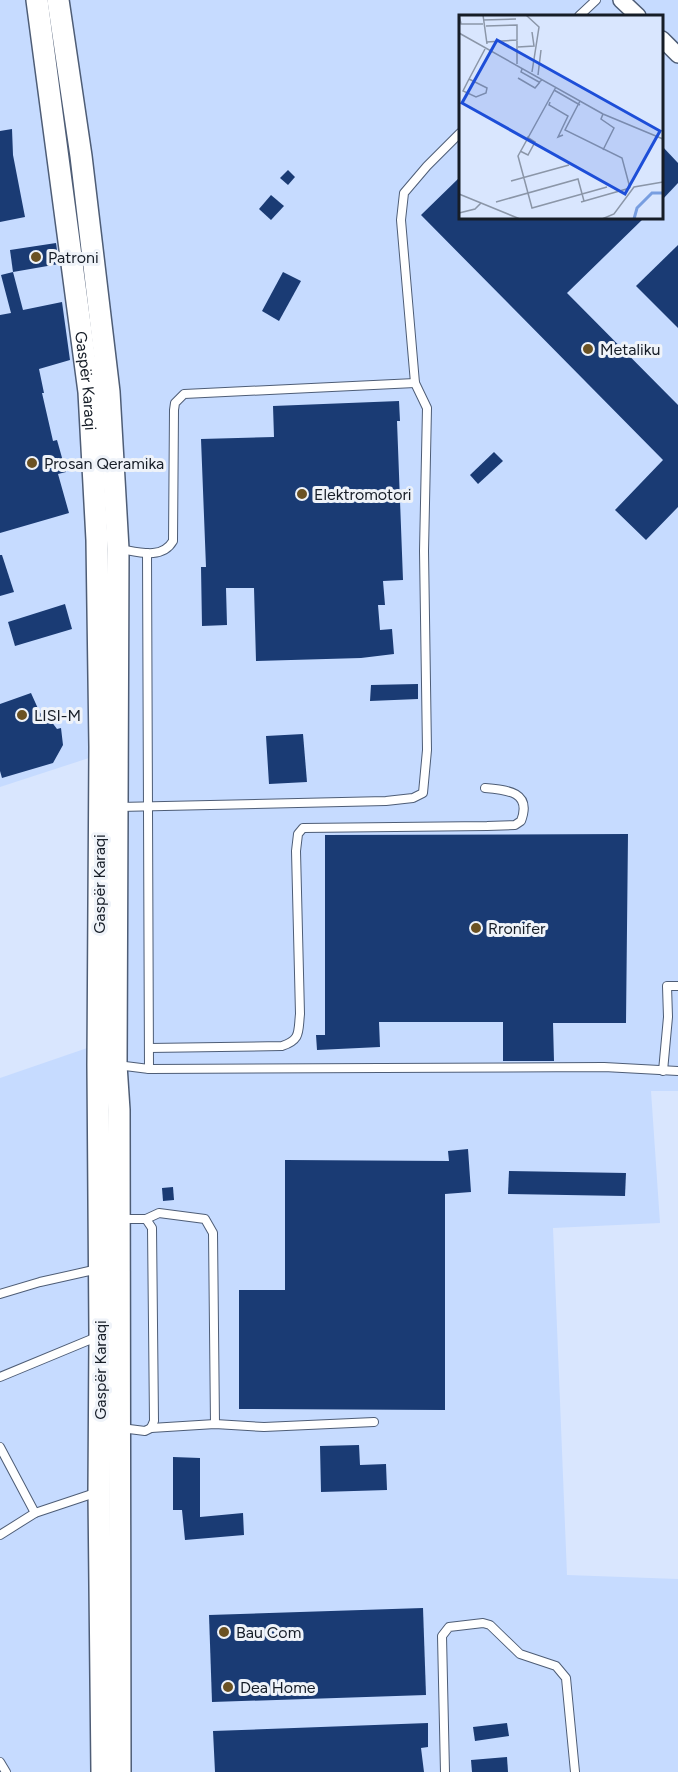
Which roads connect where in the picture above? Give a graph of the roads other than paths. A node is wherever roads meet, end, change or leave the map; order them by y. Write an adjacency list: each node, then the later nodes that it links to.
1 (37, 0): 24 (main road, Gaspër Karaqi)
2 (58, 0): 11 (main road, Gaspër Karaqi)
3 (596, 0): 5 (lane)
4 (621, 0): 6 (street)
5 (580, 15)
6 (637, 15)
7 (663, 40): 8 (street)
8 (678, 55)
9 (459, 134): 10 (lane)
10 (415, 383): 12 (lane); 14 (lane)
11 (118, 549): 12 (lane); 15 (main road, Gaspër Karaqi)
12 (147, 553): 14 (lane)
13 (485, 788): 17 (lane)
14 (148, 805): 15 (lane); 17 (lane)
15 (118, 807): 18 (main road, Gaspër Karaqi)
16 (678, 986): 20 (lane)
17 (149, 1048): 19 (lane)
18 (116, 1065): 19 (lane); 22 (main road, Gaspër Karaqi)
19 (149, 1069): 20 (lane)
20 (663, 1071): 21 (lane)
21 (678, 1071)
22 (118, 1219): 23 (lane); 30 (main road, Gaspër Karaqi)
23 (146, 1219): 29 (lane); 31 (lane)
24 (99, 1269): 25 (lane); 26 (main road, Gaspër Karaqi)
25 (0, 1294)
26 (100, 1335): 27 (lane); 33 (main road, Gaspër Karaqi)
27 (0, 1377)
28 (374, 1422): 29 (lane)
29 (215, 1424): 31 (lane)
30 (120, 1428): 31 (lane); 39 (main road, Gaspër Karaqi)
31 (151, 1428)
32 (0, 1447): 34 (lane)
33 (99, 1492): 34 (lane); 38 (main road, Gaspër Karaqi)
34 (35, 1514): 35 (lane)
35 (0, 1535)
36 (0, 1762): 37 (lane)
37 (6, 1772)
38 (102, 1772)
39 (120, 1772)
40 (445, 1772): 41 (lane)
41 (574, 1772)

